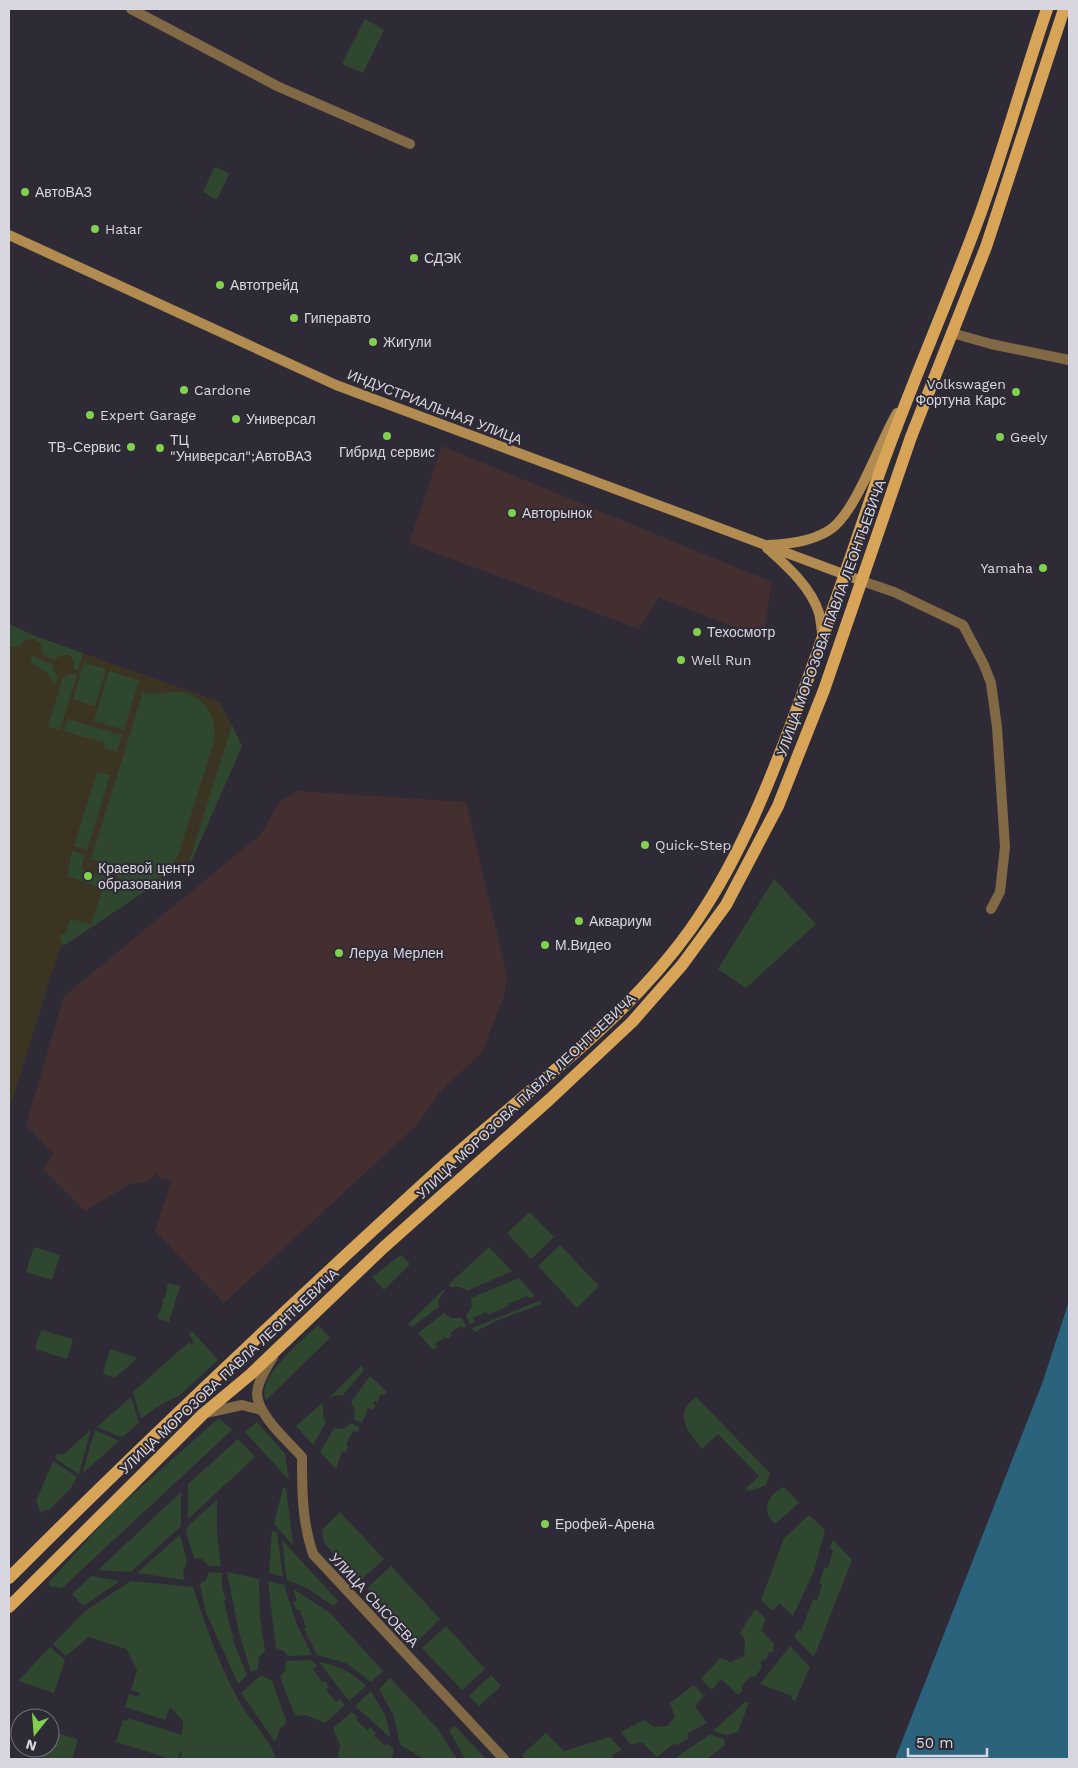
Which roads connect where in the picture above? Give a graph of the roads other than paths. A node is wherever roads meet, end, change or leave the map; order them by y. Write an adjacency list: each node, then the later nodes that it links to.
1 (131, 9): 4 (street)
2 (1047, 9): 8 (main road, УЛИЦА МОРОЗОВА ПАВЛА ЛЕОНТЬЕВИЧА)
3 (1064, 9): 6 (main road, УЛИЦА МОРОЗОВА ПАВЛА ЛЕОНТЬЕВИЧА)
4 (410, 144)
5 (9, 235): 9 (main road, ИНДУСТРИАЛЬНАЯ УЛИЦА)
6 (952, 333): 7 (street); 11 (main road, УЛИЦА МОРОЗОВА ПАВЛА ЛЕОНТЬЕВИЧА)
7 (1069, 360)
8 (908, 396): 9 (main road); 10 (main road, УЛИЦА МОРОЗОВА ПАВЛА ЛЕОНТЬЕВИЧА)
9 (765, 545): 10 (main road, ИНДУСТРИАЛЬНАЯ УЛИЦА); 12 (main road)
10 (846, 575): 11 (main road, ИНДУСТРИАЛЬНАЯ УЛИЦА); 12 (main road, УЛИЦА МОРОЗОВА ПАВЛА ЛЕОНТЬЕВИЧА)
11 (862, 581): 13 (street); 14 (main road, УЛИЦА МОРОЗОВА ПАВЛА ЛЕОНТЬЕВИЧА)
12 (809, 676): 17 (main road, УЛИЦА МОРОЗОВА ПАВЛА ЛЕОНТЬЕВИЧА)
13 (990, 909)
14 (278, 1347): 15 (street); 16 (main road, УЛИЦА МОРОЗОВА ПАВЛА ЛЕОНТЬЕВИЧА)
15 (261, 1410): 16 (street); 19 (street, УЛИЦА СЫСОЕВА)
16 (203, 1414): 18 (main road, УЛИЦА МОРОЗОВА ПАВЛА ЛЕОНТЬЕВИЧА)
17 (9, 1578)
18 (9, 1607)
19 (504, 1759)

